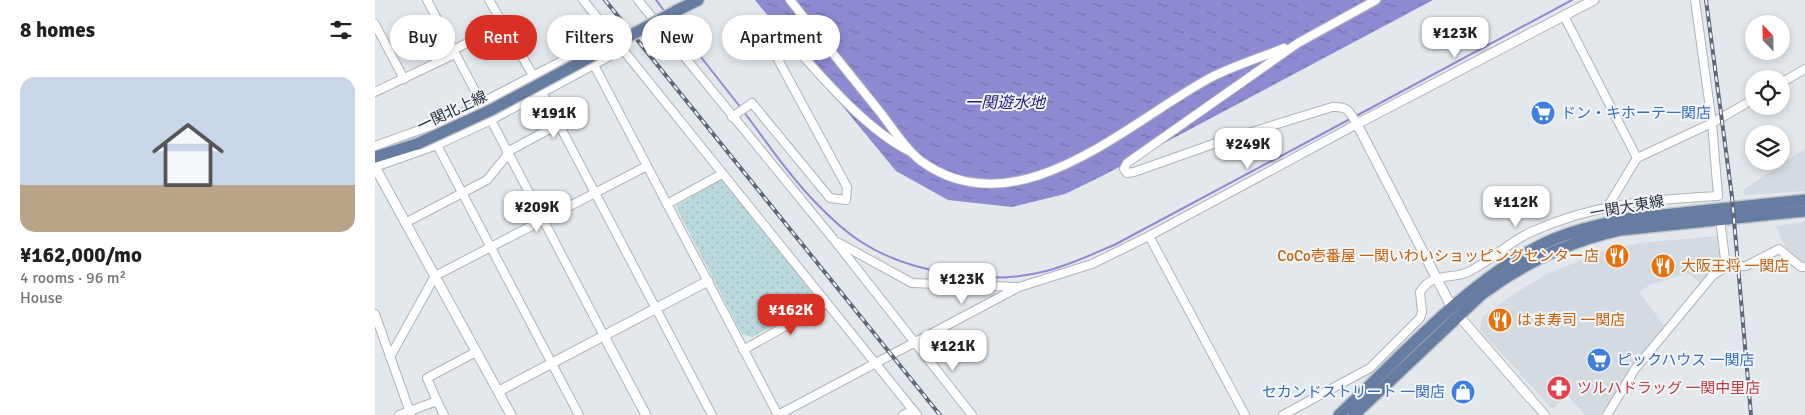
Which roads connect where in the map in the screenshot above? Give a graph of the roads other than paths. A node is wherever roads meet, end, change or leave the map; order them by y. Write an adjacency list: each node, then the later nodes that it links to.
1 (427, 0): 10 (street)
2 (489, 0): 11 (street)
3 (583, 0): 12 (street)
4 (638, 0): 31 (street)
5 (698, 0): 40 (main road, 一関北上線, bridge)
6 (790, 0): 39 (street)
7 (1375, 0): 15 (street)
8 (1594, 0): 13 (street)
9 (1695, 0): 34 (street)
10 (435, 15)
11 (497, 15)
12 (595, 15)
13 (1564, 16): 33 (street); 41 (street)
14 (375, 24): 26 (street)
15 (1298, 42): 33 (street); 39 (street)
16 (455, 54): 29 (street)
17 (439, 60): 26 (street)
18 (524, 60): 24 (street)
19 (564, 60): 24 (street)
20 (602, 60): 22 (street)
21 (632, 60): 44 (street)
22 (593, 65): 28 (street); 42 (street)
23 (1805, 69): 25 (street)
24 (534, 76): 28 (street); 29 (street)
25 (1790, 78)
26 (404, 79): 27 (street)
27 (375, 92)
28 (542, 92): 32 (street); 35 (street)
29 (482, 104): 37 (street)
30 (1745, 104): 34 (street)
31 (734, 116): 39 (street); 55 (street)
32 (491, 120): 36 (street); 38 (street)
33 (1356, 122): 54 (street); 60 (street)
34 (1712, 123): 41 (street); 49 (street)
35 (559, 124): 38 (street); 45 (street)
36 (437, 144): 43 (street); 46 (street)
37 (375, 146)
38 (507, 153): 46 (street); 51 (street)
39 (914, 153)
40 (375, 157)
41 (1637, 158): 49 (street)
42 (647, 166): 45 (street); 48 (street)
43 (375, 167): 53 (street)
44 (722, 174): 48 (street); 63 (street)
45 (594, 192): 51 (street); 64 (street)
46 (462, 193): 53 (street); 56 (street)
47 (1805, 200): 65 (main road, 一関大東線)
48 (667, 204): 61 (street)
49 (1607, 206): 60 (street)
50 (1805, 211): 52 (main road, 一関大東線)
51 (543, 220): 56 (street); 67 (street)
52 (1720, 220): 57 (street); 65 (main road, 一関大東線)
53 (405, 223): 59 (street)
54 (1149, 236): 62 (street); 88 (street)
55 (835, 241): 62 (street); 68 (street)
56 (491, 247): 59 (street); 73 (street)
57 (1726, 267): 58 (street); 93 (street)
58 (1805, 267)
59 (435, 276): 70 (street); 71 (street)
60 (1435, 278): 65 (street); 89 (street)
61 (708, 281): 64 (street); 69 (street)
62 (1019, 287): 68 (street)
63 (827, 303): 69 (street); 72 (street)
64 (656, 308): 67 (street); 84 (street)
65 (1455, 312): 75 (street); 90 (main road, 一関大東線); 91 (main road, 一関大東線)
66 (375, 314): 71 (street)
67 (604, 336): 73 (street); 83 (street)
68 (915, 344): 72 (street); 87 (street)
69 (743, 350): 85 (street)
70 (476, 352): 74 (street); 76 (street)
71 (390, 358): 78 (street)
72 (875, 362): 77 (street); 85 (street)
73 (552, 363): 74 (street); 82 (street)
74 (499, 391): 81 (street)
75 (1529, 398): 92 (street)
76 (437, 400): 78 (street); 80 (street)
77 (915, 412): 86 (street)
78 (410, 413): 79 (street)
79 (399, 415)
80 (444, 415)
81 (511, 415)
82 (579, 415)
83 (646, 415)
84 (712, 415)
85 (778, 415)
86 (903, 415)
87 (972, 415)
88 (1245, 415)
89 (1283, 415)
90 (1339, 415)
91 (1354, 415)
92 (1545, 415)
93 (1607, 415)

